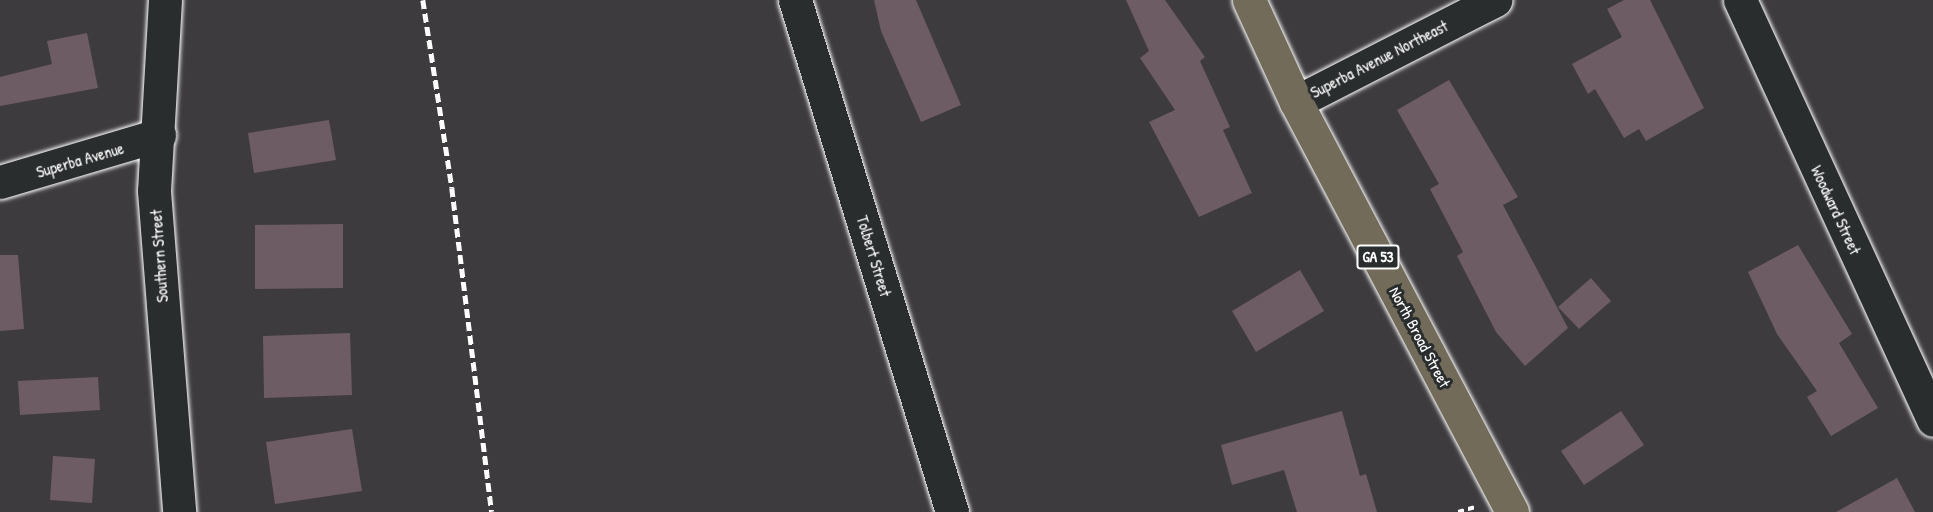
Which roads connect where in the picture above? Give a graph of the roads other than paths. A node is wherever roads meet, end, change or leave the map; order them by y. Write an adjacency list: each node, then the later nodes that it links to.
1 (165, 0): 7 (street, Southern Street)
2 (795, 0): 11 (street, Tolbert Street)
3 (1250, 0): 6 (main road, North Broad Street / GA 53)
4 (1495, 0): 6 (street, Superba Avenue Northeast)
5 (1740, 0): 9 (street, Woodward Street)
6 (1296, 102): 12 (main road, North Broad Street / GA 53)
7 (159, 135): 8 (street, Superba Avenue); 10 (street, Southern Street)
8 (0, 182)
9 (1933, 420)
10 (179, 512)
11 (952, 512)
12 (1512, 512)

